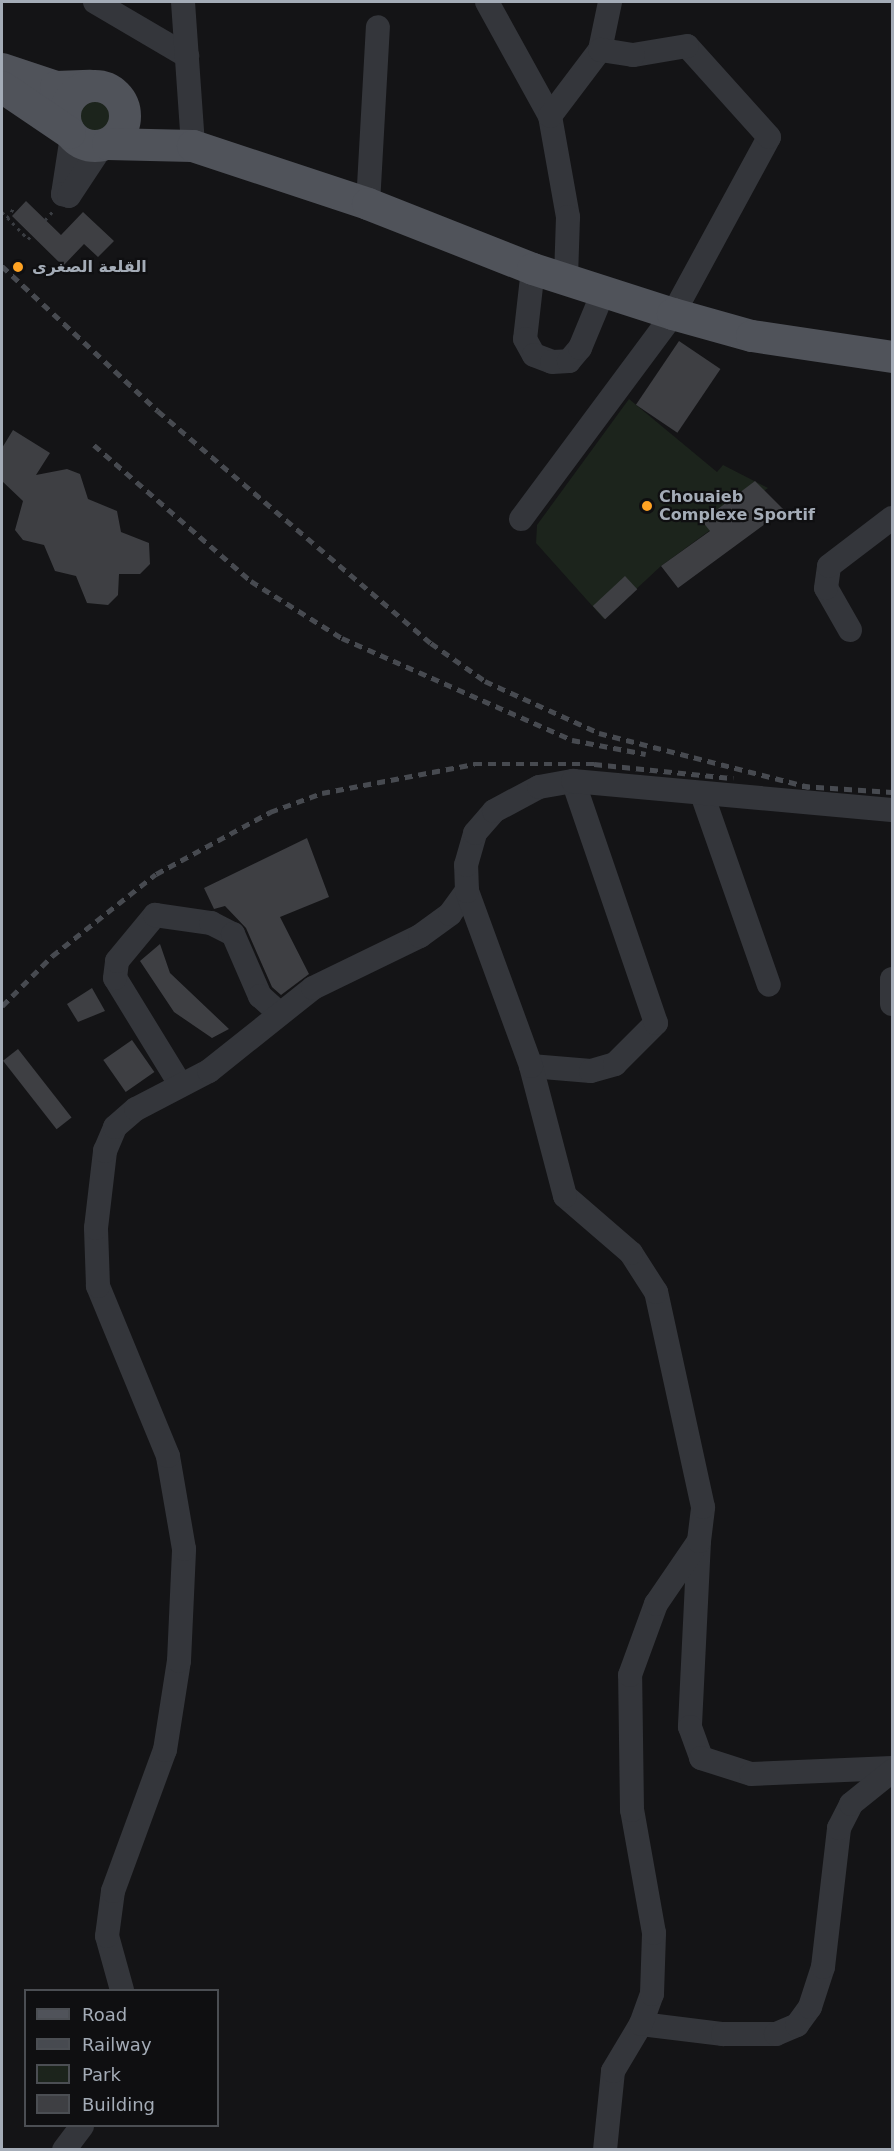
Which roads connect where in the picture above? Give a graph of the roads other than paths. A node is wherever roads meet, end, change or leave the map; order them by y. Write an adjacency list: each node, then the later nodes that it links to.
1 (95, 2): 7 (street)
2 (183, 2): 7 (street)
3 (487, 2): 12 (street)
4 (610, 2): 6 (street)
5 (378, 27): 16 (street)
6 (600, 50): 12 (street); 20 (street)
7 (187, 56): 14 (street)
8 (2, 69): 9 (main road)
9 (90, 86): 11 (main road); 13 (main road)
10 (2, 87): 13 (main road)
11 (122, 99): 14 (main road); 15 (main road)
12 (550, 116): 18 (street)
13 (71, 134): 15 (main road); 15 (street)
14 (185, 144): 15 (main road); 16 (main road)
15 (105, 145)
16 (368, 204): 17 (main road)
17 (533, 269): 18 (main road); 19 (street)
18 (566, 278): 19 (main road)
19 (604, 290): 20 (main road)
20 (673, 314): 21 (main road); 23 (street)
21 (892, 357)
22 (892, 518): 24 (street)
23 (521, 519)
24 (850, 630)
25 (573, 781): 26 (street); 28 (street); 33 (street)
26 (702, 794): 27 (street); 30 (street)
27 (892, 810)
28 (467, 891): 32 (street); 33 (street)
29 (892, 979): 31 (street)
30 (769, 985)
31 (892, 1004)
32 (279, 1013): 34 (street); 34 (street)
33 (531, 1066): 35 (street)
34 (180, 1084): 37 (street)
35 (699, 1541): 36 (street); 38 (street)
36 (892, 1770): 38 (street)
37 (122, 1989)
38 (642, 2024): 41 (street)
39 (81, 2127): 40 (street)
40 (64, 2150)
41 (605, 2150)

